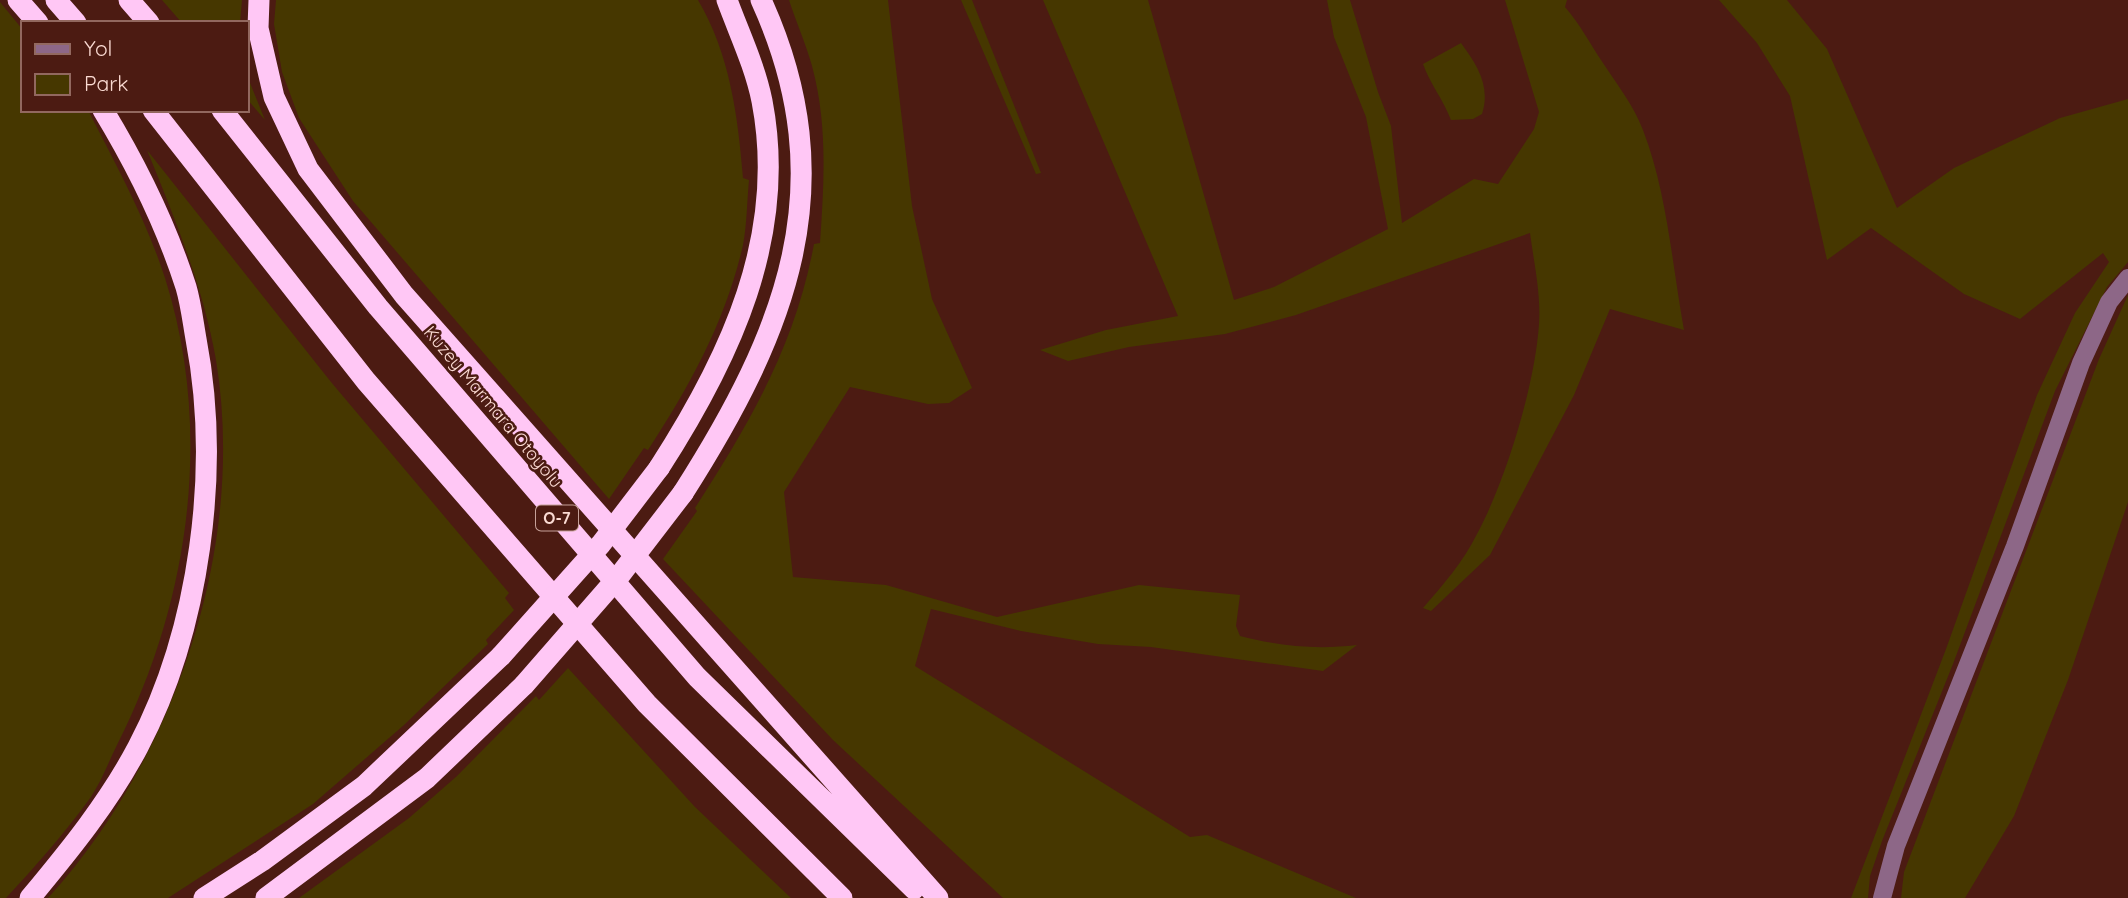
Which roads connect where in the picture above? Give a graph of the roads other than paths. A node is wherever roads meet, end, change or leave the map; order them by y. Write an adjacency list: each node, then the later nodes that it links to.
1 (18, 0): 7 (highway)
2 (56, 0): 8 (highway)
3 (129, 0): 9 (highway)
4 (259, 0): 19 (highway)
5 (727, 0): 15 (highway, bridge)
6 (761, 0): 16 (highway, bridge)
7 (36, 21)
8 (74, 21)
9 (147, 21)
10 (104, 112): 14 (highway)
11 (155, 112): 17 (highway)
12 (224, 112): 18 (highway, Kuzey Marmara Otoyolu / O-7)
13 (2128, 278): 20 (street)
14 (30, 898)
15 (204, 898)
16 (266, 898)
17 (842, 898)
18 (923, 898)
19 (938, 898)
20 (1882, 898)

